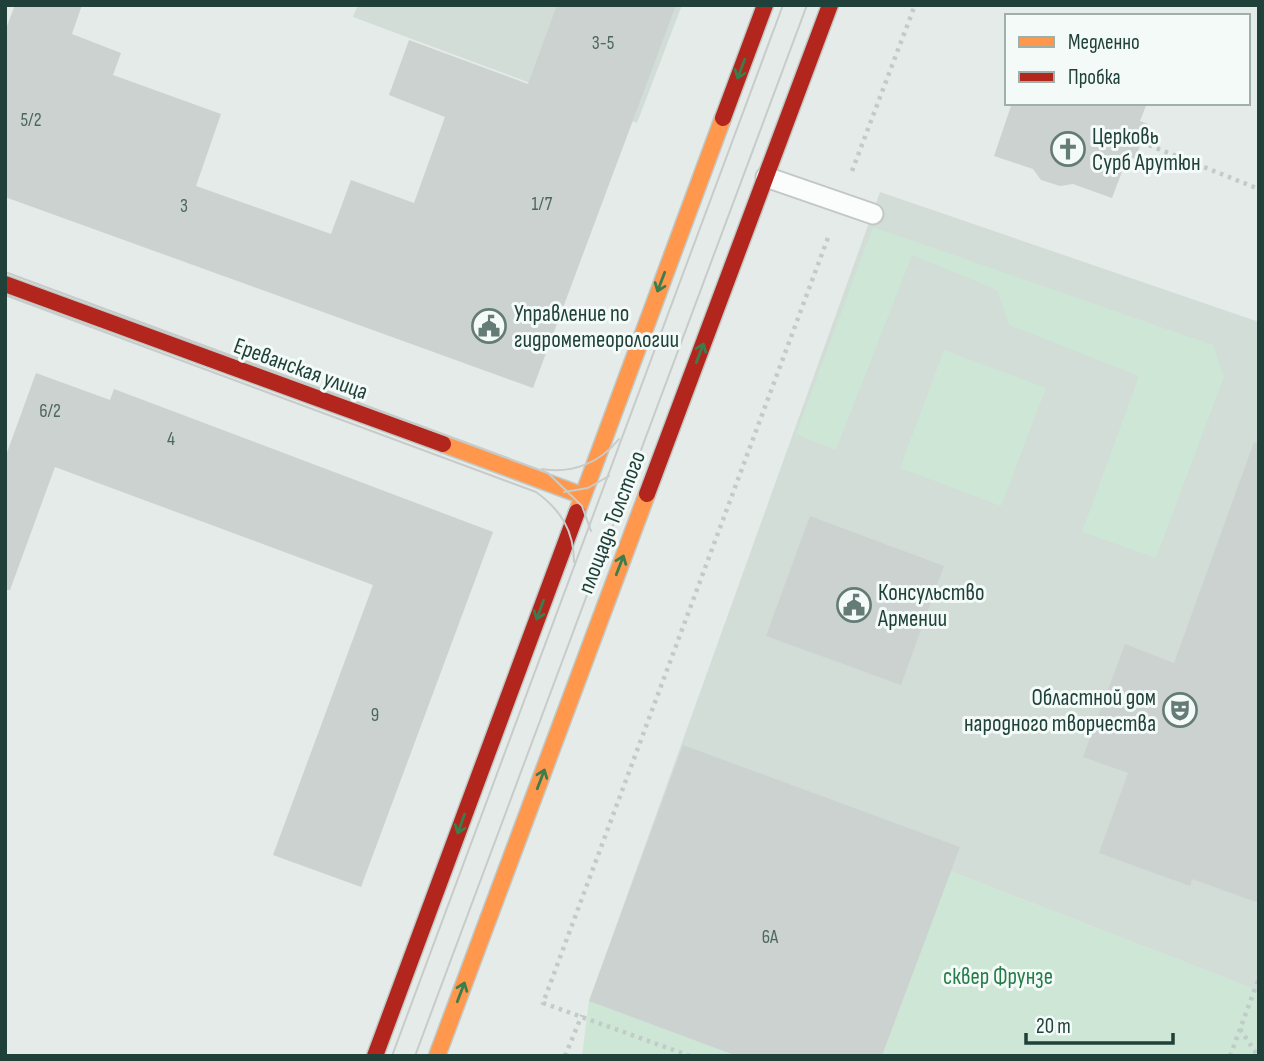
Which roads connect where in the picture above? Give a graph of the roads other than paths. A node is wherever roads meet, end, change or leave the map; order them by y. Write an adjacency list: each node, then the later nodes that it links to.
1 (765, 5): 6 (main road, площадь Толстого, one-way to 6)
2 (830, 5): 3 (main road, площадь Толстого)
3 (766, 177): 4 (lane); 8 (main road, площадь Толстого, one-way to 3)
4 (873, 214)
5 (5, 284): 6 (main road, Ереванская улица)
6 (581, 495): 7 (main road, площадь Толстого, one-way to 7)
7 (375, 1056)
8 (437, 1056)

